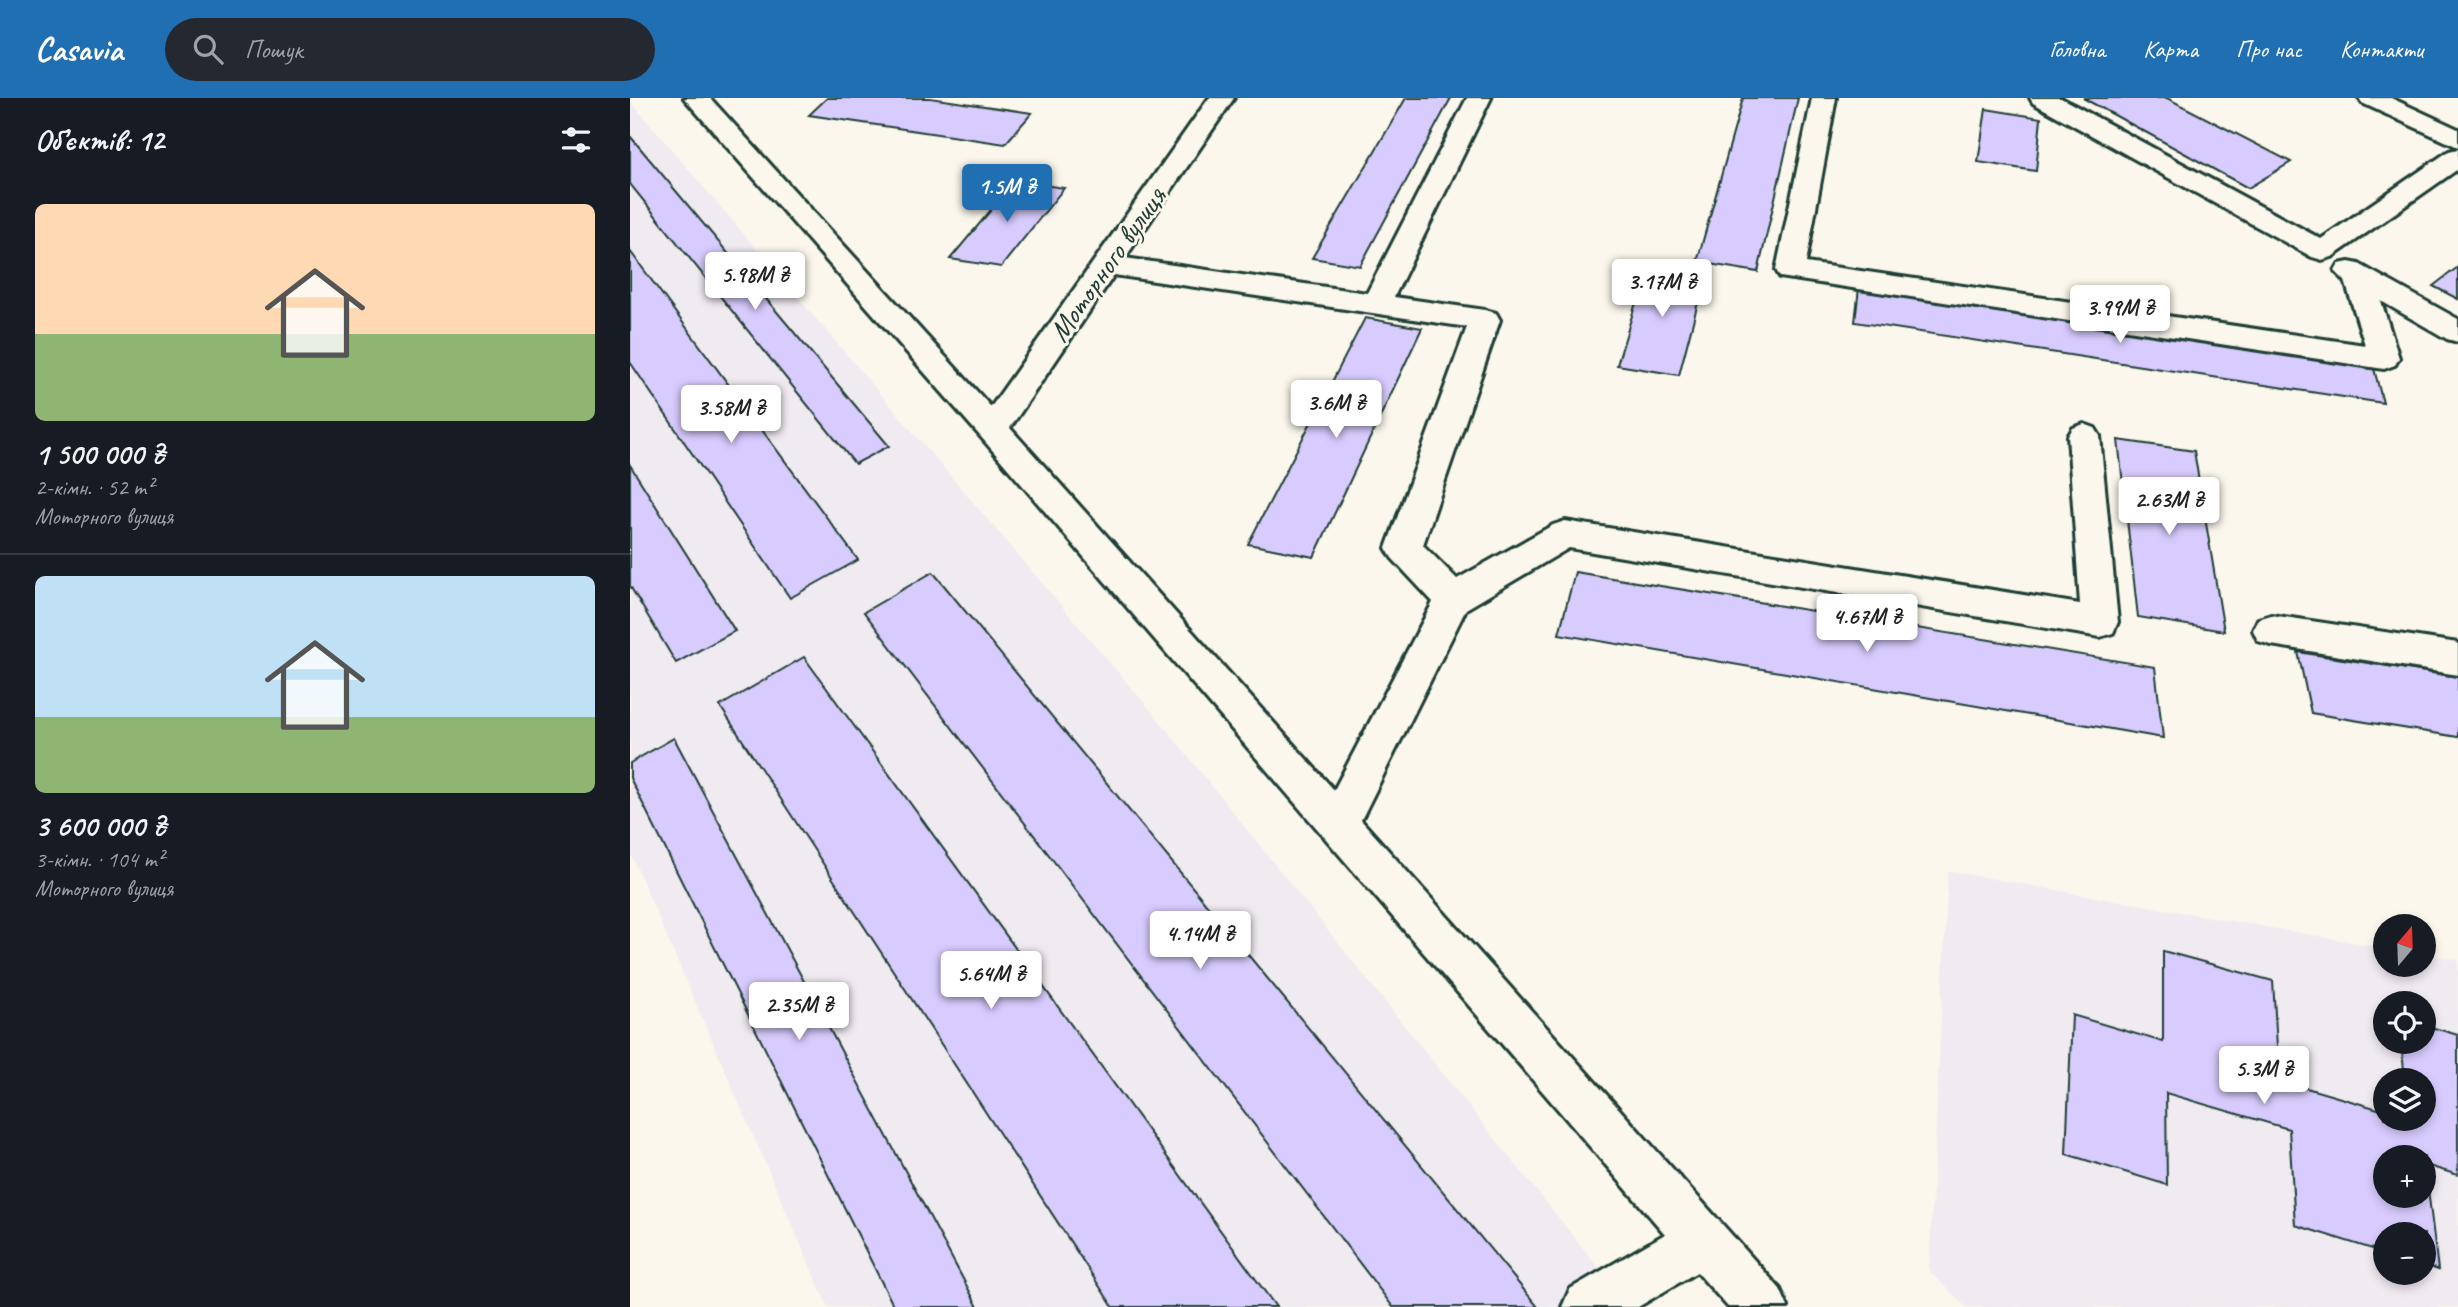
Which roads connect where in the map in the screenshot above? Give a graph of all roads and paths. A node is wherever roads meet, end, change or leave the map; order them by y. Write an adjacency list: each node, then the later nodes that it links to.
1 (696, 98): 14 (street)
2 (1222, 98): 10 (street, Моторного вулиця)
3 (1479, 98): 12 (street)
4 (1824, 98): 11 (street)
5 (2042, 98): 9 (street)
6 (2371, 98): 7 (street)
7 (2458, 139)
8 (2458, 156): 9 (street)
9 (2322, 251): 11 (street)
10 (1107, 265): 12 (street); 14 (street, Моторного вулиця)
11 (2359, 279): 13 (street)
12 (1377, 304): 16 (street)
13 (2458, 332)
14 (992, 429): 19 (street)
15 (2084, 436): 16 (street)
16 (1453, 599): 19 (street)
17 (2271, 630): 18 (street)
18 (2458, 660)
19 (1338, 823): 20 (street)
20 (1703, 1240): 21 (street); 22 (street)
21 (1588, 1307)
22 (1762, 1307)

